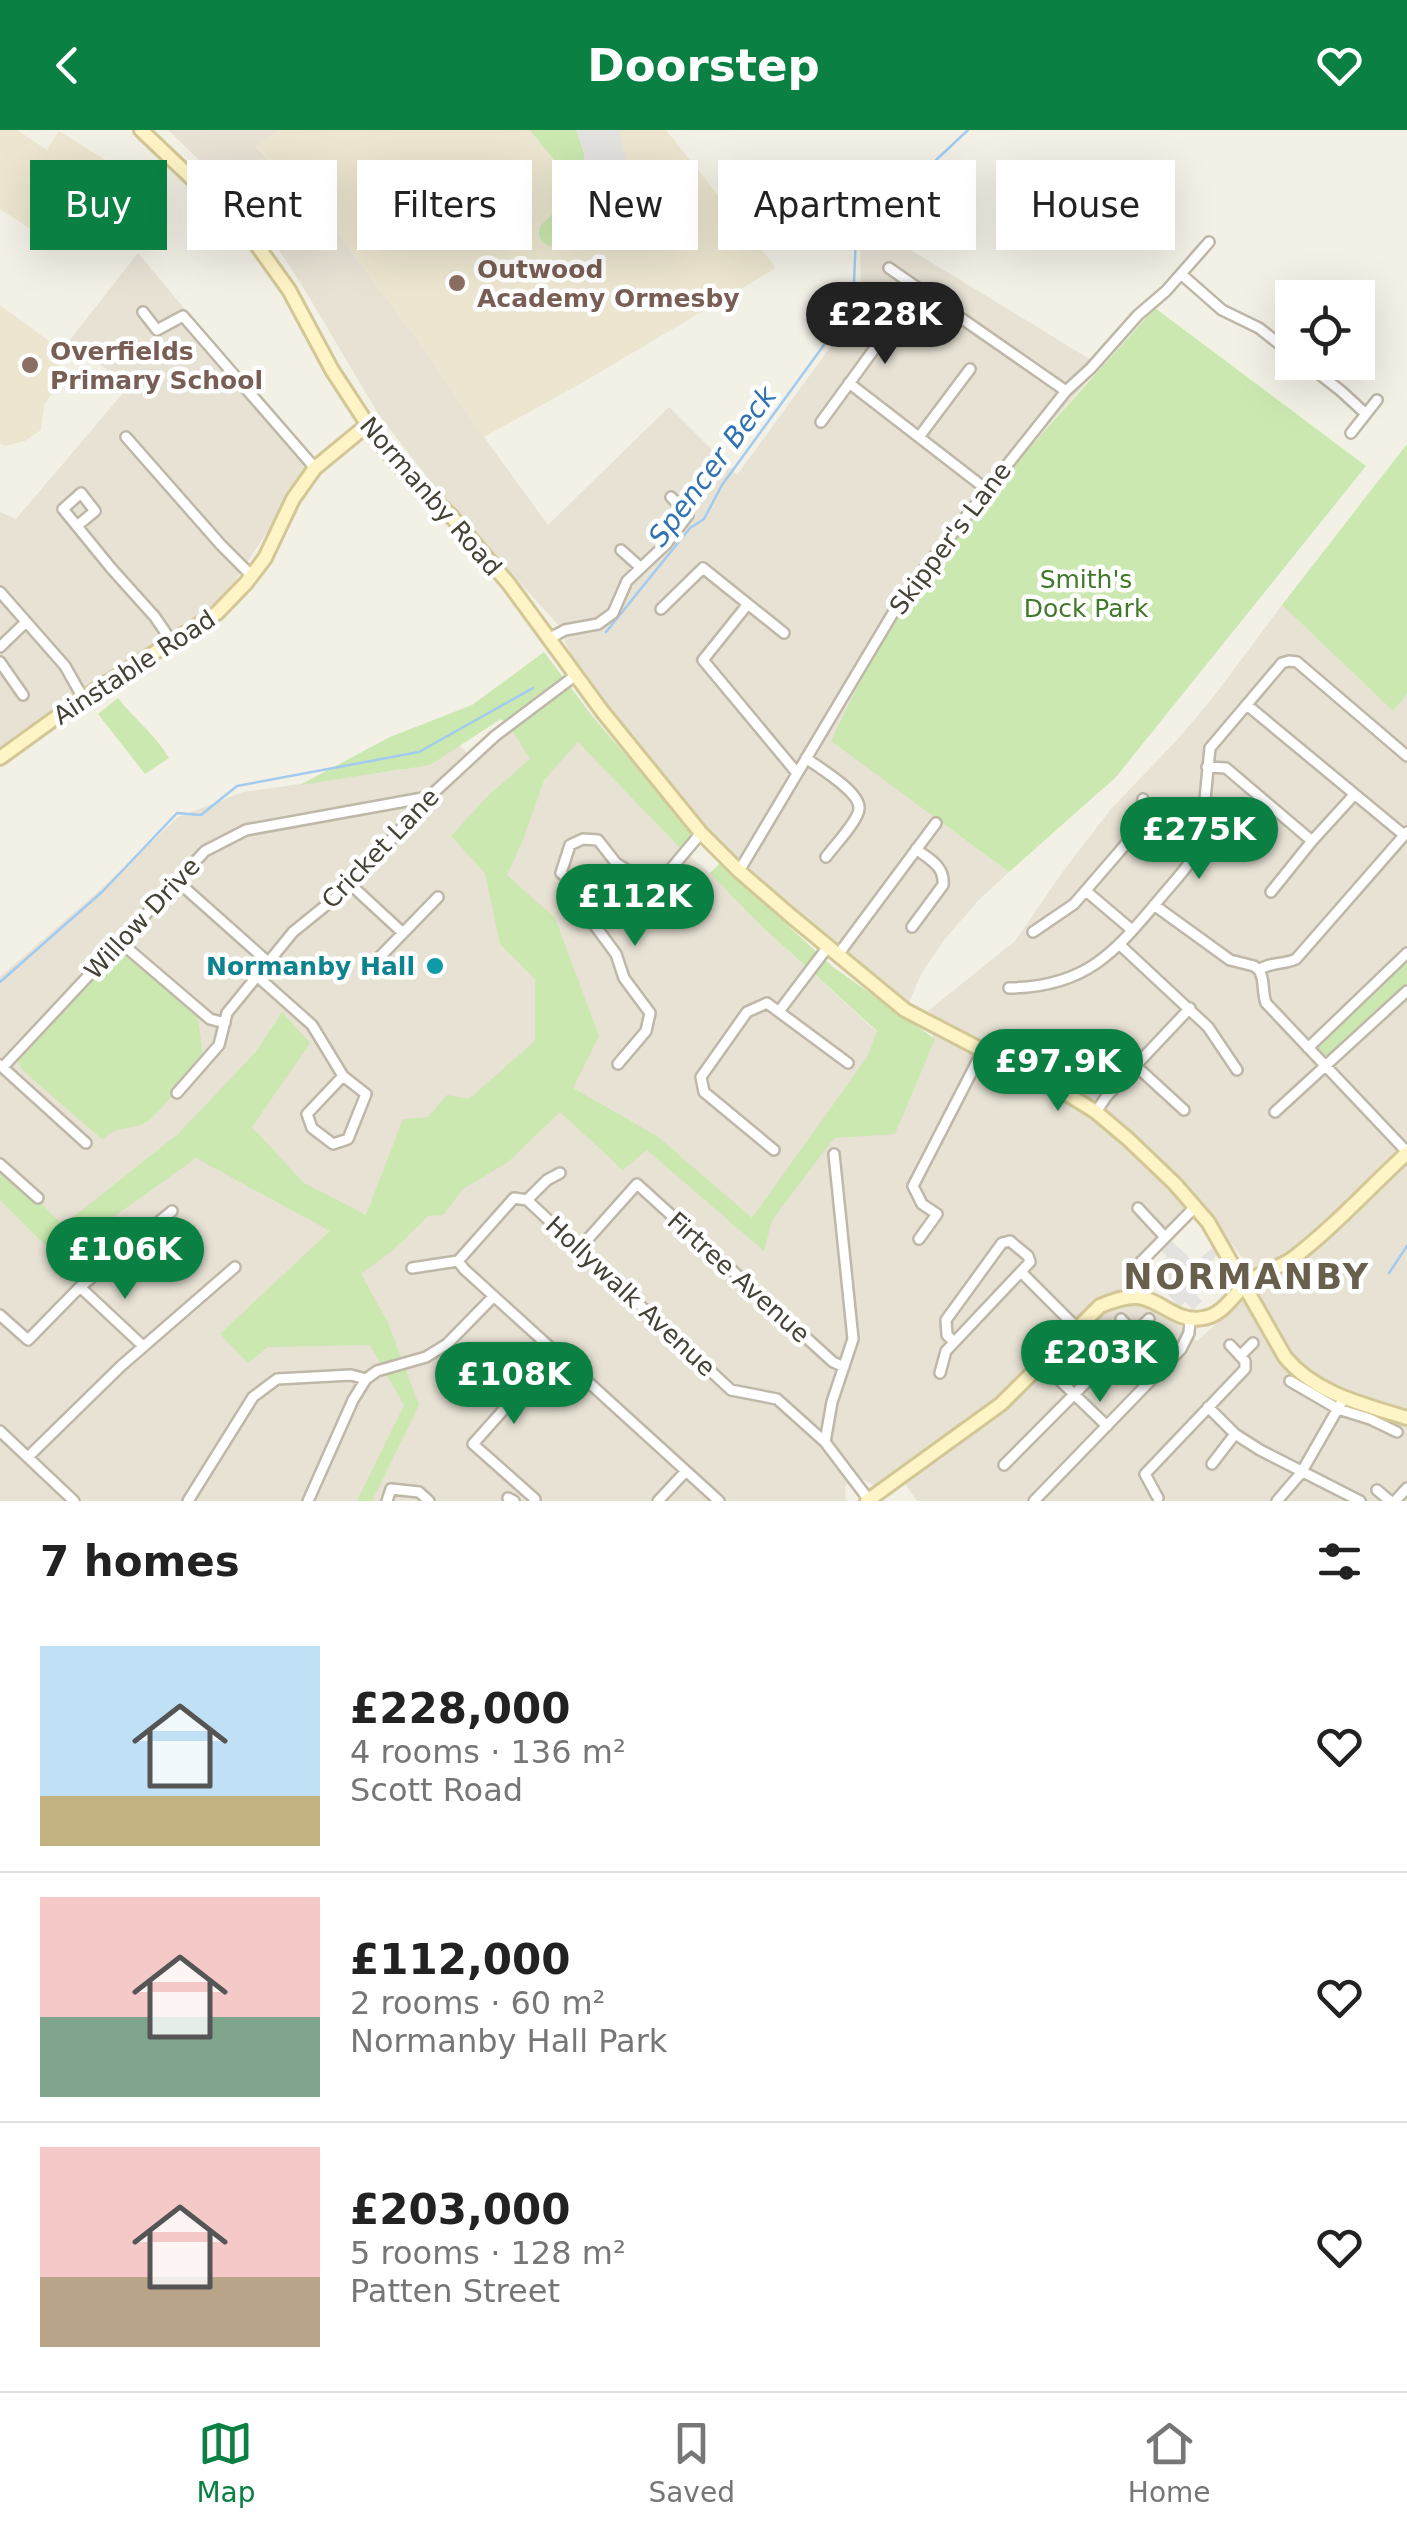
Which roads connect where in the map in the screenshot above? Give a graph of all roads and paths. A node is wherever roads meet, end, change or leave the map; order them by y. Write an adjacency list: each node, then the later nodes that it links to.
1 (141, 130): 15 (main road, Normanby Road)
2 (1209, 242): 4 (street, Skipper's Lane)
3 (889, 268): 5 (street)
4 (1181, 274): 7 (street); 11 (street, Skipper's Lane)
5 (918, 289): 10 (street); 11 (street)
6 (143, 312): 19 (street)
7 (1275, 341)
8 (970, 369): 17 (street)
9 (1327, 380): 13 (street)
10 (849, 383): 14 (street); 17 (street)
11 (1066, 390): 20 (street, Skipper's Lane)
12 (1378, 400): 13 (street)
13 (1366, 414): 16 (street)
14 (821, 422)
15 (366, 426): 19 (main road, Ainstable Road); 31 (main road, Normanby Road)
16 (1351, 433)
17 (919, 436): 20 (street)
18 (126, 437): 25 (street)
19 (315, 468): 25 (main road, Ainstable Road)
20 (986, 489): 41 (street, Skipper's Lane)
21 (671, 498): 24 (street)
22 (77, 526): 32 (street)
23 (622, 550): 24 (street)
24 (640, 567): 31 (street)
25 (252, 576): 32 (main road, Ainstable Road)
26 (0, 592): 29 (street)
27 (748, 604): 28 (street); 30 (street); 43 (street)
28 (661, 610)
29 (26, 622): 33 (street); 37 (street)
30 (784, 633)
31 (550, 638): 35 (main road, Normanby Road)
32 (172, 642): 37 (main road, Ainstable Road)
33 (0, 647)
34 (0, 662): 36 (street)
35 (576, 675): 45 (street, Cricket Lane); 48 (main road, Normanby Road)
36 (23, 696)
37 (83, 698): 40 (main road, Ainstable Road)
38 (1247, 705): 39 (street); 42 (street); 44 (street)
39 (1406, 753)
40 (0, 758)
41 (806, 758): 43 (street, Skipper's Lane); 52 (street)
42 (1207, 767): 50 (street); 61 (street)
43 (797, 772): 53 (street, Skipper's Lane)
44 (1354, 795): 49 (street); 50 (street)
45 (429, 797): 54 (street, Willow Drive); 55 (street, Cricket Lane)
46 (1143, 799): 58 (street)
47 (936, 822): 51 (street)
48 (702, 833): 53 (main road, Normanby Road); 57 (street)
49 (1406, 833): 72 (street)
50 (1312, 841): 59 (street)
51 (916, 849): 62 (street); 68 (street)
52 (826, 856)
53 (739, 871): 68 (main road, Normanby Road)
54 (176, 881): 66 (street, Willow Drive); 70 (street)
55 (351, 885): 65 (street); 70 (street, Cricket Lane)
56 (578, 888): 57 (street)
57 (655, 888): 82 (street)
58 (1086, 891): 63 (street); 64 (street)
59 (1271, 892)
60 (438, 897): 65 (street)
61 (1154, 904): 63 (street); 72 (street)
62 (912, 927)
63 (1132, 930): 67 (street)
64 (1033, 932)
65 (402, 933): 71 (street)
66 (120, 942): 78 (street); 83 (street, Willow Drive)
67 (1119, 944): 74 (street); 76 (street)
68 (832, 952): 77 (street); 80 (main road, Normanby Road)
69 (1407, 953): 79 (street)
70 (268, 962): 73 (street, Cricket Lane)
71 (370, 966)
72 (1259, 970): 79 (street)
73 (258, 978): 78 (street, Cricket Lane); 87 (street)
74 (1010, 988)
75 (1407, 990): 85 (street)
76 (1190, 1008): 84 (street); 86 (street)
77 (780, 1010): 81 (street); 93 (street)
78 (225, 1023): 88 (street, Cricket Lane)
79 (1308, 1048): 85 (street)
80 (984, 1050): 90 (main road, Normanby Road); 104 (street)
81 (848, 1063)
82 (618, 1064)
83 (2, 1066): 92 (street)
84 (1136, 1066): 89 (street); 90 (street)
85 (1325, 1066): 91 (street); 94 (street)
86 (1237, 1070)
87 (343, 1076): 87 (street)
88 (177, 1093)
89 (1184, 1110)
90 (1096, 1112): 100 (main road, Normanby Road)
91 (1276, 1112)
92 (86, 1143)
93 (774, 1150)
94 (1407, 1152): 110 (main road)
95 (834, 1154): 127 (street)
96 (0, 1164): 98 (street)
97 (560, 1174): 99 (street)
98 (38, 1198)
99 (528, 1200): 105 (street, Hollywalk Avenue); 106 (street)
100 (1196, 1206): 103 (street); 110 (main road, Normanby Road)
101 (1138, 1208): 103 (street)
102 (172, 1211): 111 (street)
103 (1165, 1237): 113 (street)
104 (918, 1239)
105 (579, 1248): 127 (street, Firtree Avenue); 140 (street, Hollywalk Avenue)
106 (458, 1261): 108 (street); 112 (street)
107 (235, 1267): 123 (street)
108 (412, 1268)
109 (1022, 1273): 118 (street); 120 (street); 120 (street)
110 (1245, 1286): 115 (main road); 133 (main road, Normanby Road)
111 (80, 1287): 114 (street); 123 (street)
112 (494, 1296): 124 (street); 130 (street)
113 (1136, 1296): 115 (main road); 118 (main road)
114 (0, 1315)
115 (1190, 1319): 126 (street)
116 (1121, 1320): 119 (street)
117 (1149, 1320): 119 (street)
118 (1076, 1327): 150 (main road)
119 (1135, 1333): 126 (street); 132 (street)
120 (954, 1342): 129 (street)
121 (1254, 1343): 125 (street)
122 (1230, 1345): 125 (street)
123 (143, 1346): 141 (street)
124 (555, 1352): 144 (street); 148 (street)
125 (1242, 1358): 134 (street)
126 (1166, 1366): 136 (street)
127 (844, 1367): 140 (street)
128 (1048, 1368): 132 (street)
129 (940, 1373)
130 (366, 1380): 153 (street); 154 (street)
131 (1290, 1381): 133 (street)
132 (1073, 1393): 136 (street); 143 (street)
133 (1341, 1404): 135 (main road, Normanby Road); 138 (street); 145 (street)
134 (1208, 1407): 139 (street); 149 (street)
135 (1407, 1418)
136 (1106, 1426): 151 (street)
137 (0, 1431): 141 (street)
138 (1397, 1432)
139 (1235, 1434): 142 (street); 145 (street)
140 (825, 1442): 150 (street, Hollywalk Avenue)
141 (28, 1458): 152 (street)
142 (1212, 1464)
143 (1004, 1465)
144 (686, 1471): 157 (street); 158 (street)
145 (1301, 1473): 159 (street); 160 (street)
146 (1407, 1488): 161 (street)
147 (1376, 1490): 161 (street)
148 (535, 1498)
149 (1158, 1498)
150 (868, 1500)
151 (1038, 1500)
152 (74, 1501)
153 (188, 1501)
154 (308, 1501)
155 (387, 1501): 156 (street)
156 (429, 1501)
157 (658, 1501)
158 (719, 1501)
159 (1278, 1501)
160 (1360, 1501)
161 (1392, 1501)

